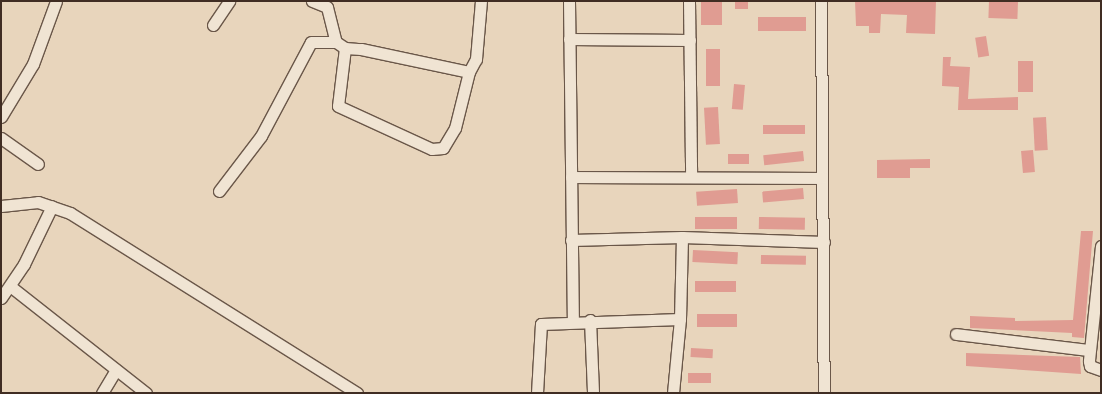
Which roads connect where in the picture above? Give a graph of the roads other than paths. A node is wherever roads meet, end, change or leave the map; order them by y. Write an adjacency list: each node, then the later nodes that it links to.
1 (56, 1): 13 (street)
2 (229, 1): 8 (street)
3 (312, 1): 11 (street)
4 (481, 1): 12 (street)
5 (569, 1): 9 (street)
6 (689, 1): 10 (street)
7 (821, 1): 18 (street)
8 (213, 25)
9 (569, 39): 10 (street); 17 (street)
10 (690, 40): 16 (street)
11 (340, 45): 12 (street); 12 (street); 19 (street)
12 (469, 72)
13 (1, 117)
14 (1, 138): 15 (street)
15 (38, 164)
16 (691, 176): 17 (street); 18 (street)
17 (571, 178): 23 (street)
18 (822, 178): 24 (street)
19 (219, 191)
20 (1, 206): 21 (street)
21 (52, 206): 26 (street); 37 (street)
22 (682, 237): 23 (street); 24 (street); 28 (street)
23 (572, 240): 29 (street)
24 (824, 242): 41 (street)
25 (1101, 246): 32 (street)
26 (10, 286): 27 (street); 33 (street)
27 (1, 298)
28 (680, 319): 30 (street); 40 (street)
29 (573, 320): 30 (street); 38 (street)
30 (590, 320): 39 (street)
31 (956, 334): 32 (street)
32 (1089, 350): 34 (street)
33 (116, 370): 35 (street); 36 (street)
34 (1101, 370)
35 (102, 393)
36 (146, 393)
37 (357, 393)
38 (537, 393)
39 (593, 393)
40 (673, 393)
41 (824, 393)

